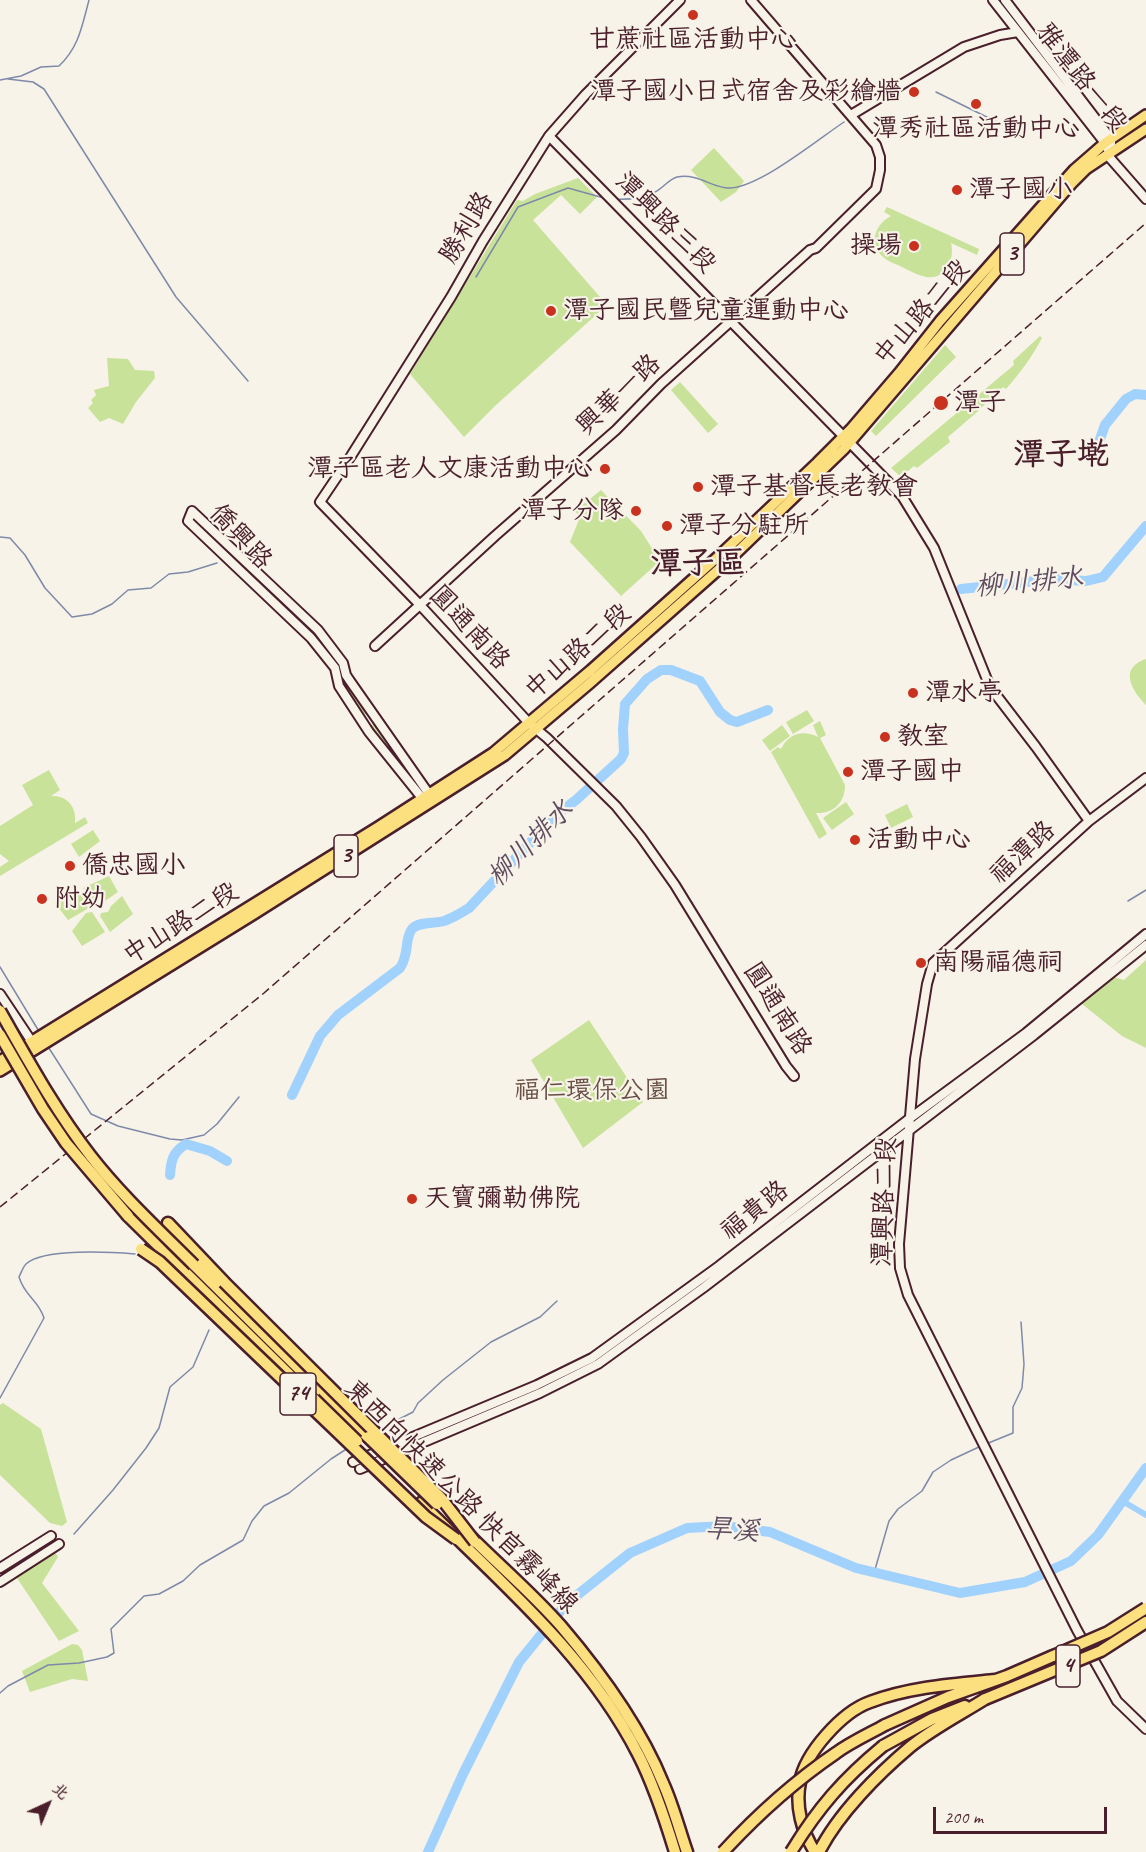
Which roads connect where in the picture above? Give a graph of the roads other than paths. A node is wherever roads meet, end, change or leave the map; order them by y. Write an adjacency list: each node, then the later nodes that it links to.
1 (680, 0): 9 (street, 勝利路)
2 (751, 0): 6 (street, 興華一路)
3 (993, 0): 5 (street, 雅潭路一段)
4 (1005, 0): 10 (street, 雅潭路一段)
5 (1018, 32): 6 (street); 10 (street, 雅潭路一段)
6 (851, 115): 13 (street, 興華一路)
7 (1146, 115): 10 (main road, 中山路二段 / 3)
8 (1146, 129): 11 (main road, 中山路二段 / 3)
9 (549, 136): 13 (street, 潭興路三段); 15 (street, 勝利路)
10 (1108, 141): 11 (street, 雅潭路一段); 14 (main road, 中山路二段 / 3)
11 (1110, 154): 12 (street, 雅潭路一段); 14 (main road, 中山路二段 / 3)
12 (1146, 199)
13 (732, 321): 14 (street, 潭興路三段); 16 (street, 興華一路)
14 (846, 439): 18 (main road, 中山路二段 / 3); 21 (street, 潭興路三段)
15 (320, 502): 16 (street, 圓通南路)
16 (420, 605): 17 (street, 興華一路); 18 (street, 圓通南路)
17 (375, 646)
18 (532, 726): 20 (main road, 中山路二段 / 3); 28 (main road, 中山路二段 / 3); 30 (street, 圓通南路)
19 (1146, 778): 21 (street, 福潭路)
20 (425, 796): 20 (street, 僑興路); 28 (main road, 中山路二段 / 3)
21 (1089, 821): 24 (street, 福潭路)
22 (1146, 934): 31 (street, 福貴路)
23 (1146, 945): 32 (street, 福貴路)
24 (933, 963): 31 (street, 潭興路二段)
25 (0, 994): 28 (street)
26 (0, 1011): 39 (highway, 東西向快速公路 快官霧峰線 / 74, bridge)
27 (0, 1035): 38 (highway, 東西向快速公路 快官霧峰線 / 74, bridge)
28 (34, 1045): 29 (main road, 中山路二段 / 3)
29 (0, 1067)
30 (794, 1076)
31 (909, 1119): 32 (street, 潭興路二段); 35 (street, 福貴路)
32 (909, 1130): 36 (street, 福貴路); 47 (street, 潭興路二段)
33 (168, 1222): 39 (highway, bridge)
34 (141, 1248): 38 (highway, 74, bridge)
35 (353, 1462)
36 (360, 1469)
37 (51, 1536): 41 (street)
38 (456, 1539): 49 (highway, 東西向快速公路 快官霧峰線 / 74)
39 (475, 1542): 48 (highway, 東西向快速公路 快官霧峰線 / 74)
40 (59, 1544): 42 (street)
41 (0, 1568)
42 (0, 1582)
43 (1146, 1608): 45 (highway, 4, bridge)
44 (1146, 1622): 46 (highway, 4, bridge)
45 (995, 1680): 54 (highway, bridge); 56 (highway, bridge)
46 (985, 1699): 55 (highway, bridge); 56 (highway)
47 (1146, 1729)
48 (663, 1783): 52 (highway, 東西向快速公路 快官霧峰線 / 74); 53 (highway)
49 (654, 1790): 50 (highway); 51 (highway, 東西向快速公路 快官霧峰線 / 74)
50 (668, 1852)
51 (675, 1852)
52 (687, 1852)
53 (694, 1852)
54 (723, 1852)
55 (791, 1852)
56 (817, 1852)

